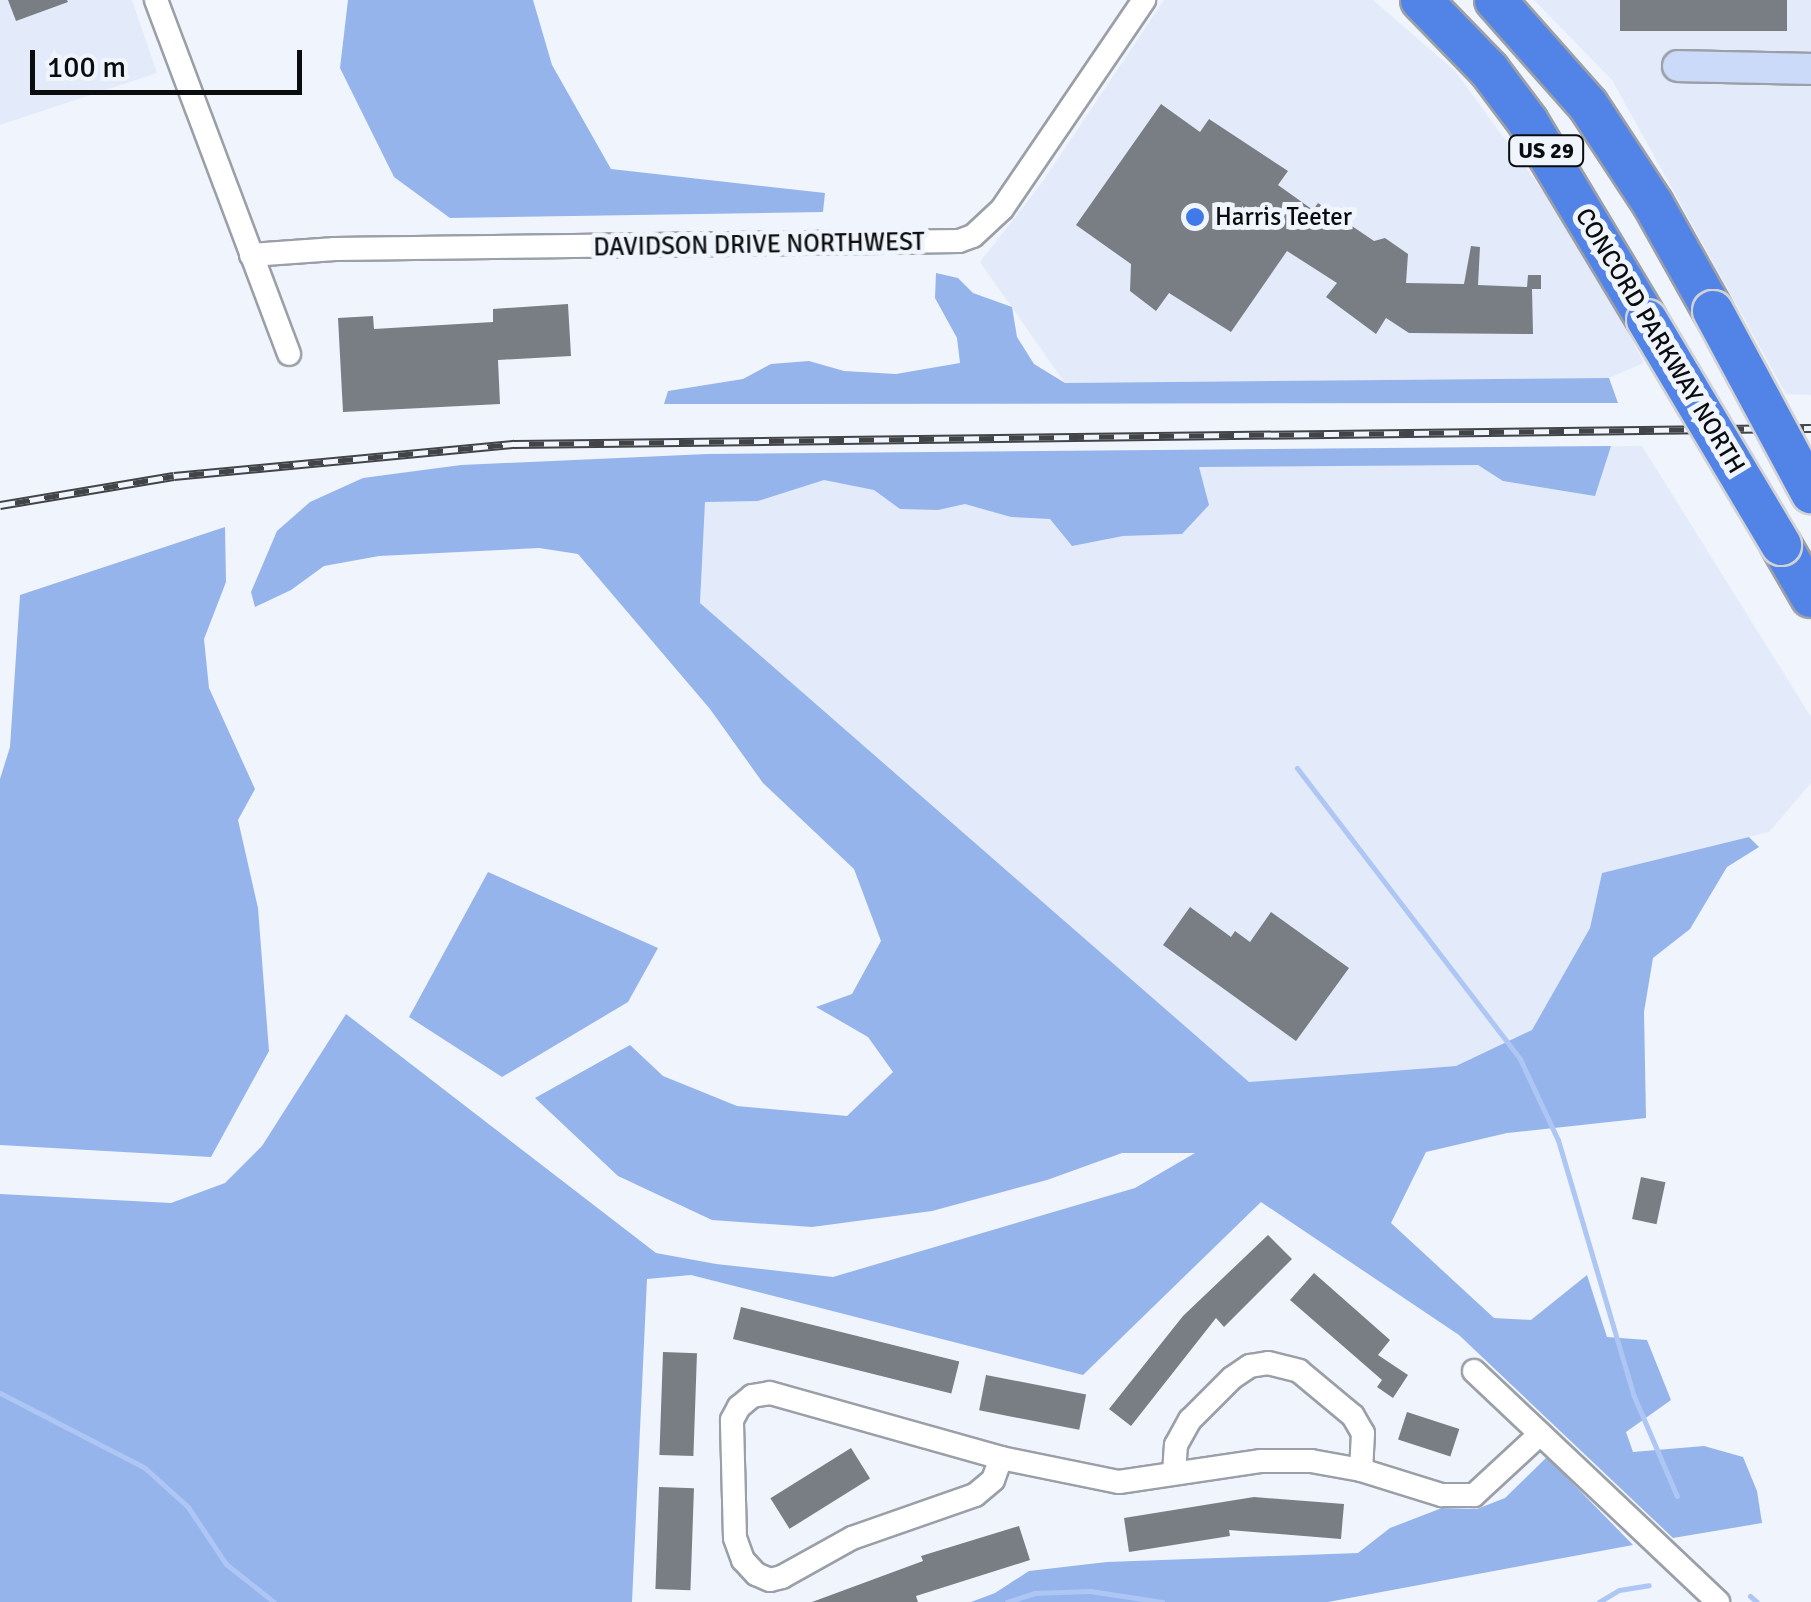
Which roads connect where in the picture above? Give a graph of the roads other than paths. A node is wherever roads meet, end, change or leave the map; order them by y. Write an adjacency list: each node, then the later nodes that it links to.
1 (156, 0): 7 (street)
2 (1144, 0): 7 (street, DAVIDSON DRIVE NORTHWEST)
3 (1422, 0): 10 (highway, CONCORD PARKWAY NORTH / US 29, bridge)
4 (1495, 0): 9 (highway, US 29, bridge)
5 (1678, 66): 6 (street)
6 (1811, 69)
7 (251, 255): 8 (street)
8 (289, 354)
9 (1811, 493)
10 (1811, 598)
11 (1474, 1371): 12 (street)
12 (1540, 1434): 14 (street); 16 (street)
13 (1001, 1458): 13 (street); 15 (street)
14 (1361, 1470): 15 (street); 15 (street)
15 (1174, 1473)
16 (1718, 1602)

